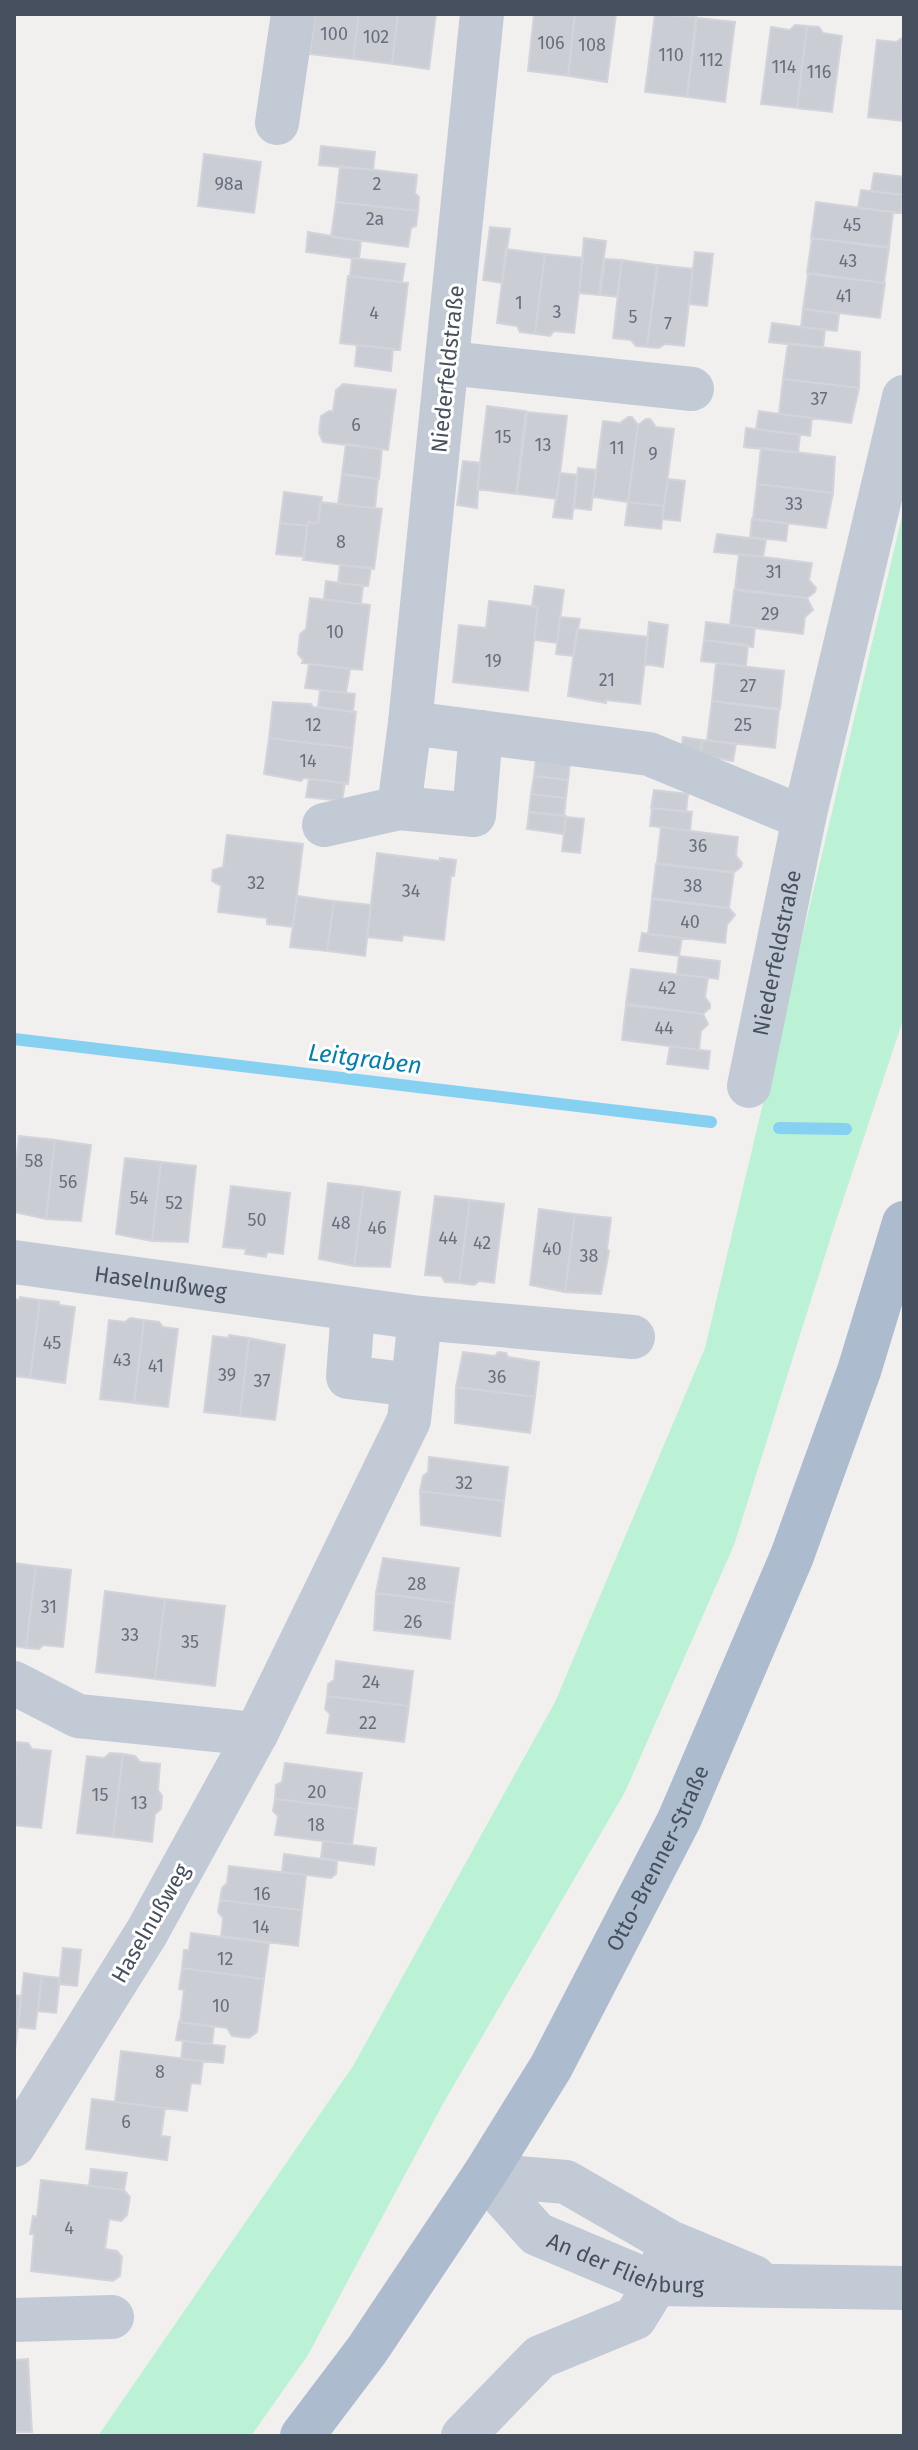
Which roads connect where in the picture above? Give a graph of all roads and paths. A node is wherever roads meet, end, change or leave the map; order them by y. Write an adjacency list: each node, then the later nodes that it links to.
1 (293, 14): 3 (street)
2 (482, 14): 4 (street, Niederfeldstraße)
3 (277, 123)
4 (448, 363): 5 (street); 7 (street, Niederfeldstraße)
5 (692, 389)
6 (904, 397): 10 (street, Niederfeldstraße)
7 (410, 723): 8 (street); 9 (street, Niederfeldstraße)
8 (481, 732): 9 (street); 10 (street)
9 (399, 808): 11 (street)
10 (804, 818): 12 (street, Niederfeldstraße)
11 (324, 825)
12 (749, 1086)
13 (904, 1223): 23 (main road, Otto-Brenner-Straße)
14 (14, 1262): 15 (street, Haselnußweg)
15 (353, 1310): 16 (street, Haselnußweg); 18 (street)
16 (420, 1318): 17 (street, Haselnußweg); 18 (street, Haselnußweg)
17 (633, 1337)
18 (412, 1385): 20 (street, Haselnußweg)
19 (14, 1683): 20 (street)
20 (256, 1734): 21 (street, Haselnußweg)
21 (25, 2106): 22 (street, Haselnußweg)
22 (14, 2145)
23 (484, 2175): 24 (street, An der Fliehburg); 25 (street, An der Fliehburg); 30 (main road, Otto-Brenner-Straße)
24 (670, 2242): 25 (street); 26 (street, An der Fliehburg)
25 (656, 2284): 26 (street, An der Fliehburg); 31 (street)
26 (775, 2285): 27 (street, An der Fliehburg)
27 (904, 2288)
28 (112, 2317): 29 (street)
29 (14, 2320)
30 (302, 2436)
31 (463, 2436)

